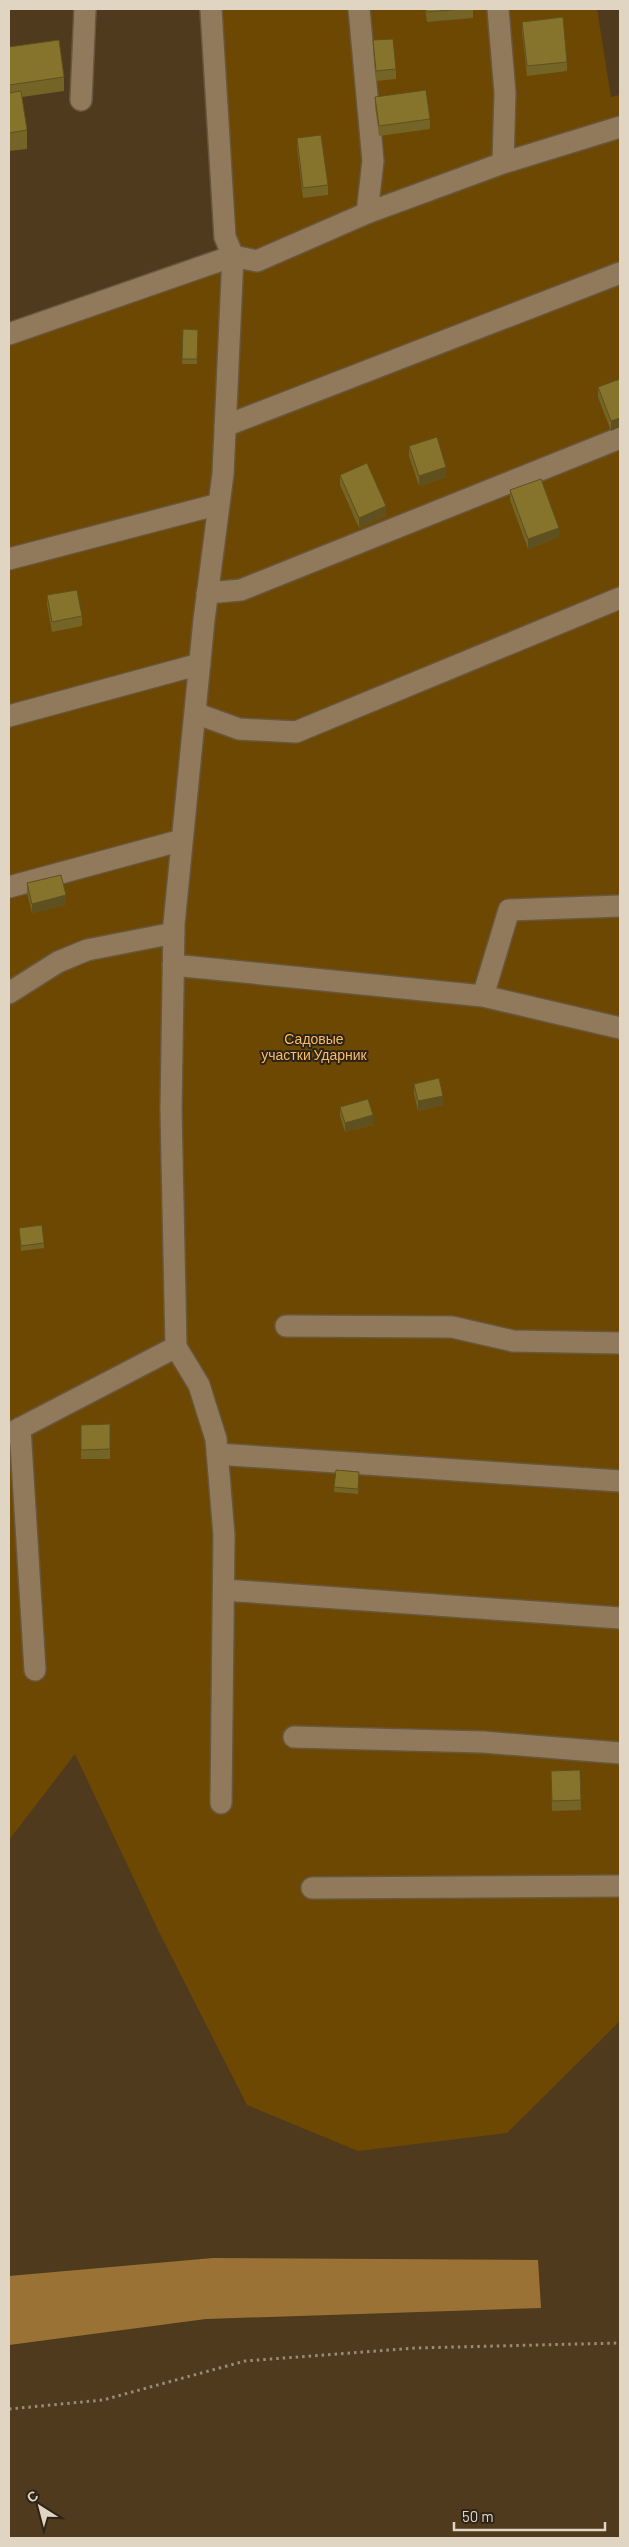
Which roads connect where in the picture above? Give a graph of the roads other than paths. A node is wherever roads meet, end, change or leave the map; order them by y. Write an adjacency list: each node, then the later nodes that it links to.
1 (85, 9): 5 (lane)
2 (211, 9): 9 (lane)
3 (359, 9): 8 (lane)
4 (498, 9): 7 (lane)
5 (81, 100)
6 (620, 127): 7 (lane)
7 (503, 163): 8 (lane)
8 (367, 213): 9 (lane)
9 (234, 256): 11 (lane); 12 (lane)
10 (620, 272): 12 (lane)
11 (9, 334)
12 (225, 426): 14 (lane)
13 (620, 438): 16 (lane)
14 (219, 504): 15 (lane); 16 (lane)
15 (9, 559)
16 (207, 593): 18 (lane)
17 (620, 598): 19 (lane)
18 (200, 664): 19 (lane); 20 (lane)
19 (196, 713): 21 (lane)
20 (9, 716)
21 (182, 840): 22 (lane); 24 (lane)
22 (9, 887)
23 (620, 906): 27 (lane)
24 (174, 933): 25 (lane); 26 (lane)
25 (173, 965): 27 (lane); 31 (lane)
26 (9, 993)
27 (482, 996): 28 (lane)
28 (620, 1028)
29 (286, 1326): 30 (lane)
30 (620, 1344)
31 (176, 1346): 32 (lane); 33 (lane)
32 (14, 1431): 37 (lane)
33 (217, 1454): 34 (lane); 35 (lane)
34 (620, 1481)
35 (224, 1590): 36 (lane); 40 (lane)
36 (620, 1618)
37 (35, 1670)
38 (294, 1737): 39 (lane)
39 (620, 1753)
40 (221, 1803)
41 (620, 1886): 42 (lane)
42 (312, 1888)

